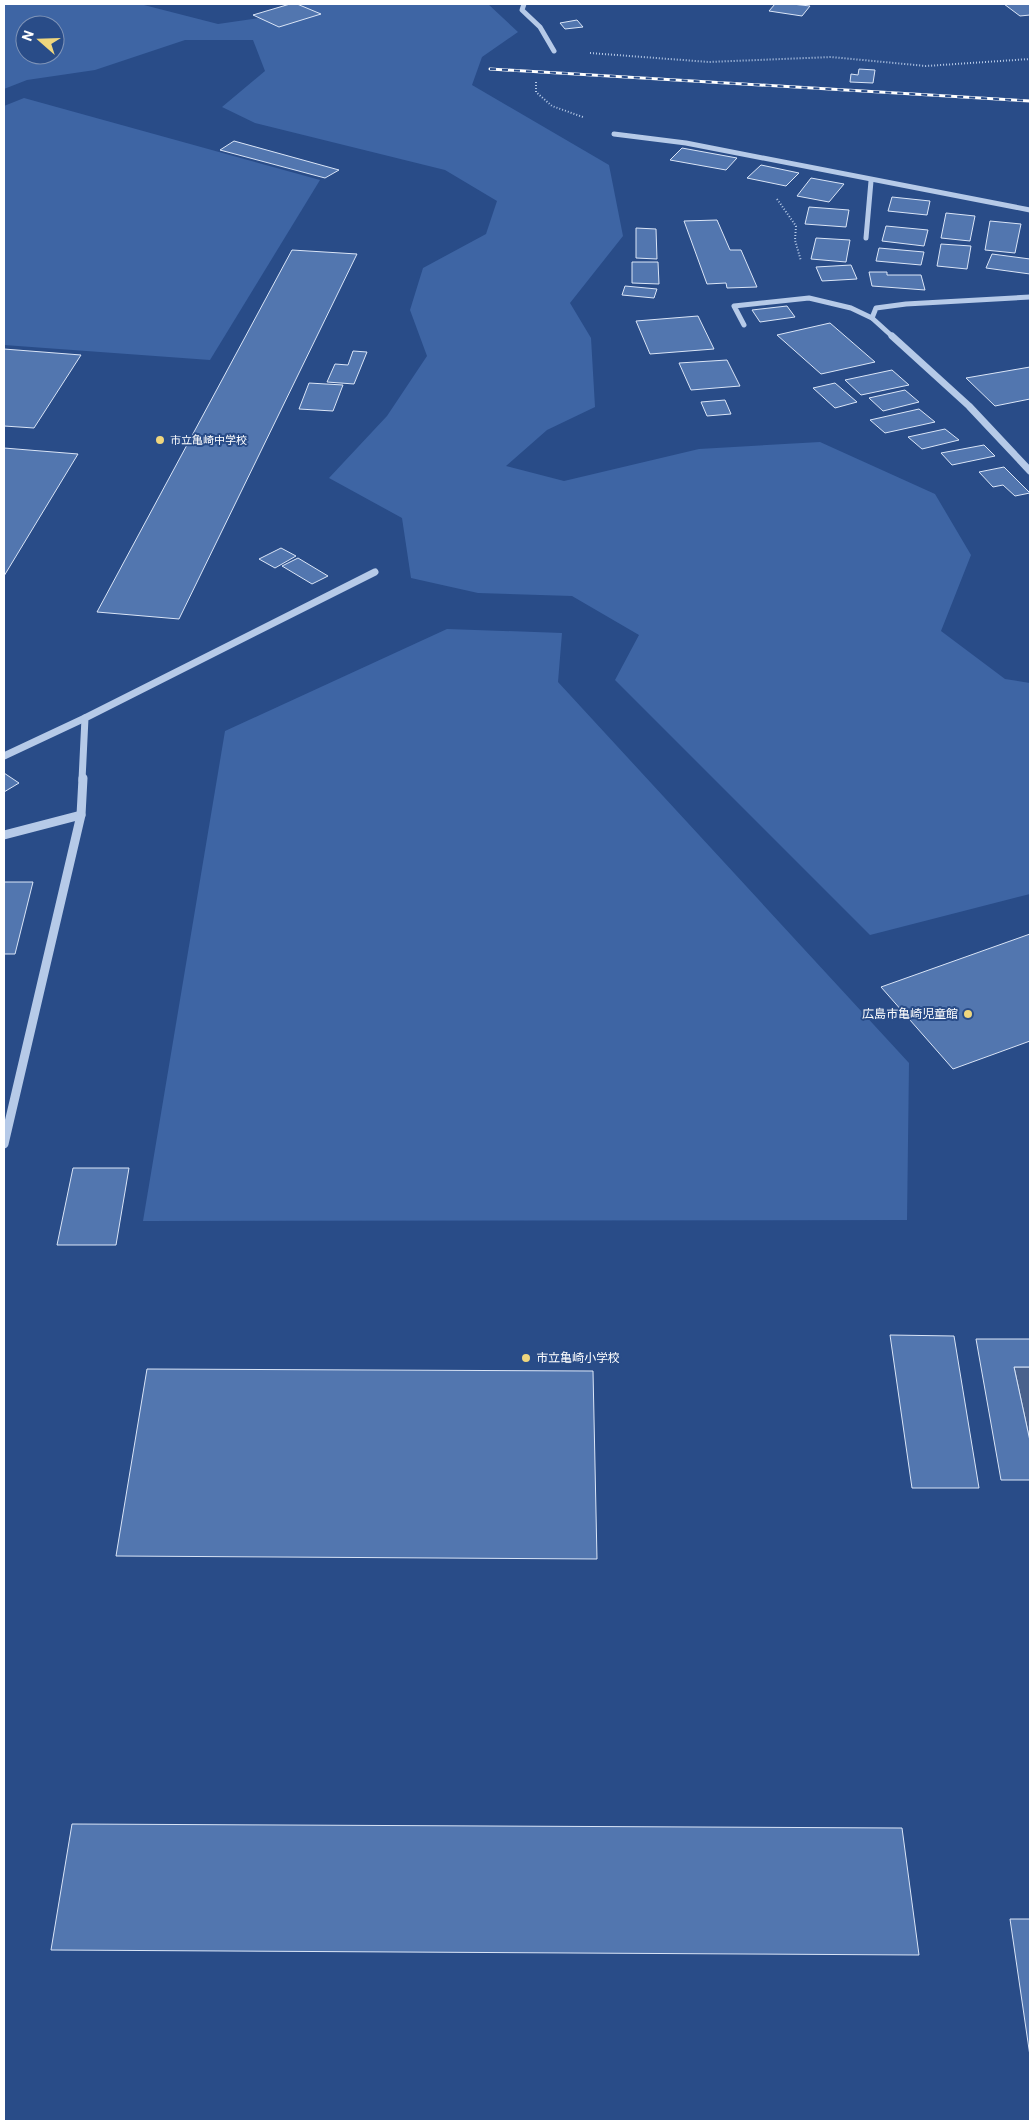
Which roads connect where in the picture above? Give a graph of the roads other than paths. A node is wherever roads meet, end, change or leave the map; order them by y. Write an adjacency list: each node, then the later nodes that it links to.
1 (524, 4): 2 (street)
2 (554, 51)
3 (614, 134): 4 (street)
4 (871, 181): 5 (street); 6 (street)
5 (1030, 210)
6 (866, 238)
7 (1030, 297): 8 (street)
8 (872, 318): 9 (street); 10 (street)
9 (744, 325)
10 (1030, 471)
11 (375, 572): 12 (street)
12 (85, 718): 13 (street); 14 (street)
13 (4, 756)
14 (82, 815): 15 (street); 16 (street)
15 (4, 835)
16 (4, 1144)

